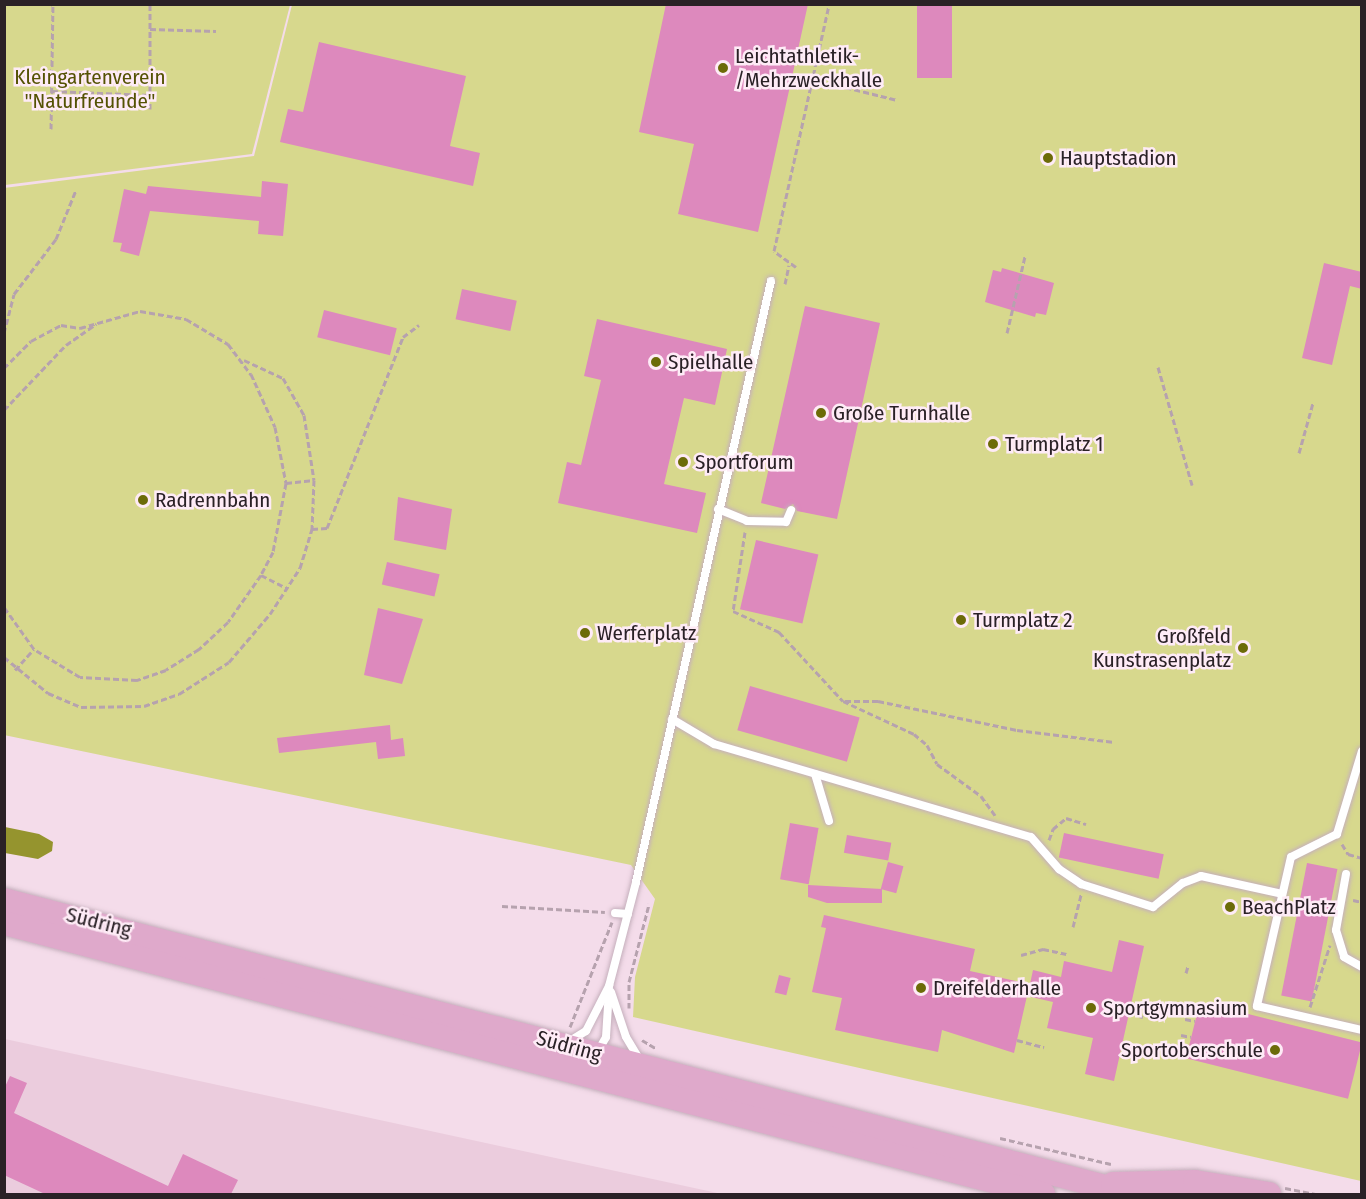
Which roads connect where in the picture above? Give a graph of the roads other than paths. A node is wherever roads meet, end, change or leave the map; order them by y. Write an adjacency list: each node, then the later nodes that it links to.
1 (771, 280): 2 (lane)
2 (718, 509): 3 (lane); 4 (lane)
3 (791, 510)
4 (672, 719): 6 (lane); 12 (lane)
5 (1362, 751): 9 (lane)
6 (815, 774): 7 (lane); 9 (lane)
7 (829, 821)
8 (1347, 874): 14 (lane)
9 (1282, 894): 16 (lane)
10 (4, 900): 17 (main road, Südring)
11 (615, 913): 12 (lane)
12 (628, 914): 15 (lane)
13 (10, 925): 19 (main road, Südring)
14 (1362, 967)
15 (609, 986): 17 (lane); 17 (lane); 18 (lane)
16 (1362, 1030)
17 (591, 1042): 18 (main road, Südring); 19 (lane)
18 (645, 1066): 20 (main road, Südring)
19 (566, 1072): 22 (main road, Südring)
20 (1091, 1184): 21 (main road); 23 (main road, Südring)
21 (1276, 1191)
22 (1043, 1194)
23 (1132, 1194)

